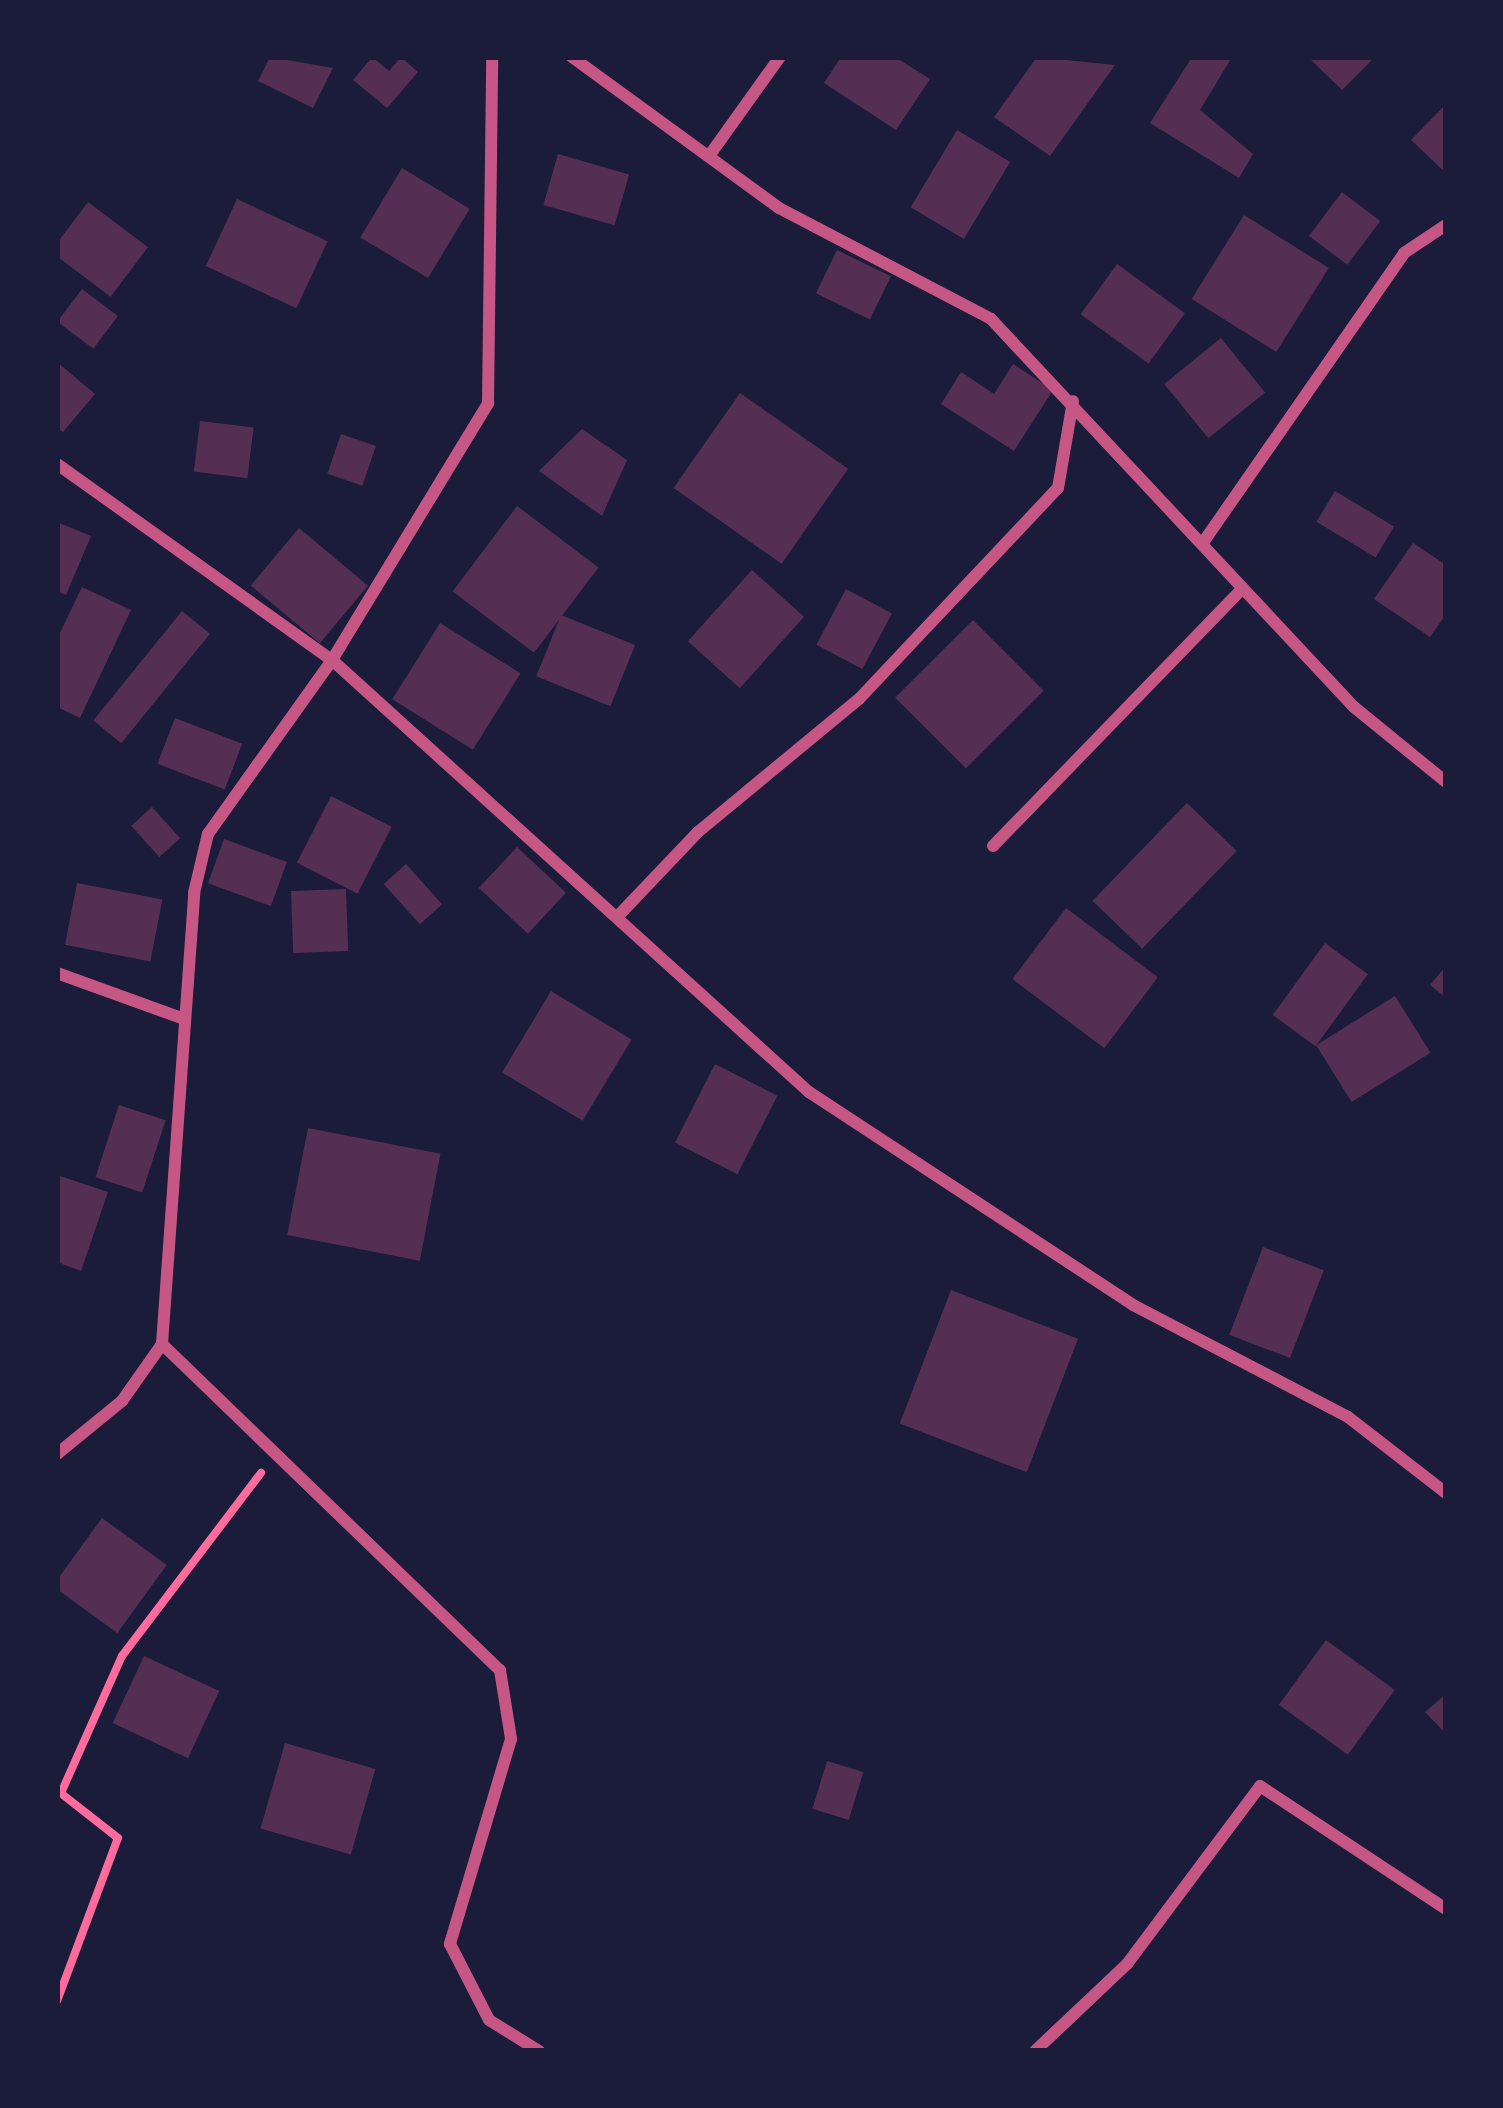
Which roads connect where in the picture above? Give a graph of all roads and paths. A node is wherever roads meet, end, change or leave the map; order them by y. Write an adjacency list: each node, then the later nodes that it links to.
1 (492, 57): 10 (street)
2 (572, 57): 4 (street)
3 (780, 57): 4 (street)
4 (709, 156): 6 (street)
5 (1446, 225): 8 (street)
6 (1073, 401): 8 (street); 13 (street)
7 (57, 464): 10 (street)
8 (1202, 544): 9 (street)
9 (1243, 588): 11 (street); 12 (street)
10 (332, 660): 13 (street); 15 (street)
11 (1446, 782)
12 (993, 847)
13 (619, 915): 19 (street)
14 (57, 973): 15 (street)
15 (184, 1019): 16 (street)
16 (162, 1344): 17 (street); 18 (street)
17 (278, 1453): 20 (path); 23 (street)
18 (57, 1454)
19 (1446, 1493)
20 (59, 1792): 22 (path)
21 (1446, 1909): 24 (street)
22 (57, 2001)
23 (539, 2051)
24 (1035, 2051)

